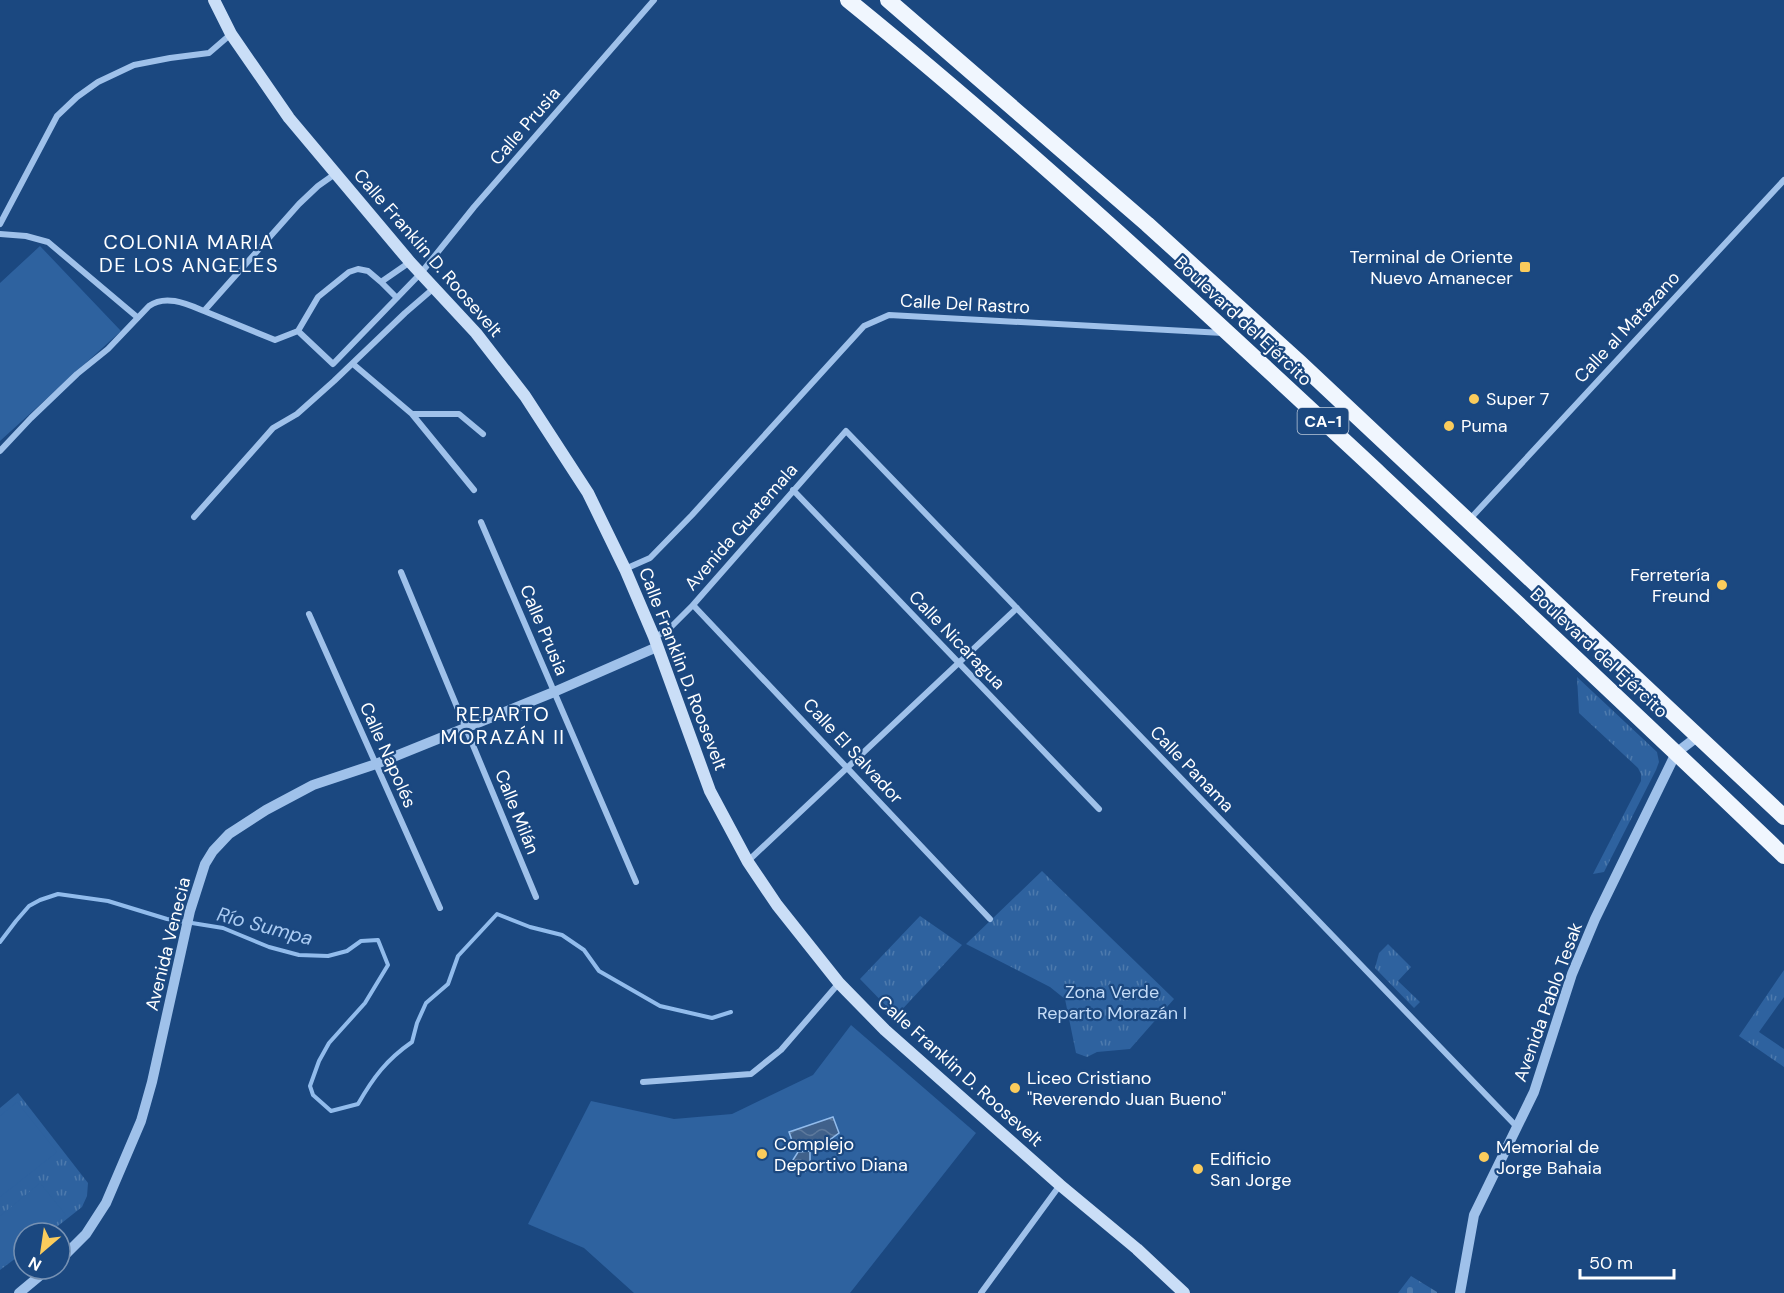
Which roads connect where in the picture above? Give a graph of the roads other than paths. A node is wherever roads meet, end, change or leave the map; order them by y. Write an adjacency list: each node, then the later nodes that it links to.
1 (214, 0): 5 (main road, Calle Franklin D. Roosevelt)
2 (654, 0): 15 (street, Calle Prusia)
3 (848, 0): 11 (highway, Boulevard del Ejército / CA-1)
4 (888, 0): 8 (highway, Boulevard del Ejército / CA-1)
5 (231, 34): 6 (main road, Calle Franklin D. Roosevelt); 9 (street)
6 (336, 173): 13 (main road, Calle Franklin D. Roosevelt); 19 (street)
7 (1784, 180): 33 (street, Calle al Matazano)
8 (1142, 220): 11 (highway); 12 (highway, Boulevard del Ejército / CA-1)
9 (0, 224)
10 (0, 234): 20 (street)
11 (1124, 238): 14 (highway, Boulevard del Ejército / CA-1)
12 (1173, 249): 14 (highway); 33 (highway, Boulevard del Ejército / CA-1)
13 (410, 262): 15 (main road, Calle Franklin D. Roosevelt); 16 (street)
14 (1154, 265): 22 (highway, Boulevard del Ejército / CA-1)
15 (421, 273): 17 (main road, Calle Franklin D. Roosevelt); 18 (street, Calle Prusia)
16 (381, 282): 18 (street); 21 (street)
17 (435, 288): 23 (street); 34 (main road, Calle Franklin D. Roosevelt)
18 (397, 298): 21 (street, Calle Prusia)
19 (204, 311): 20 (street); 21 (street)
20 (137, 317): 28 (street)
21 (298, 332)
22 (1229, 333): 24 (highway, Boulevard del Ejército / CA-1); 34 (street, Calle Del Rastro)
23 (353, 364): 25 (street); 31 (street)
24 (1263, 365): 33 (highway); 44 (highway, Boulevard del Ejército / CA-1)
25 (412, 414): 27 (street); 29 (street)
26 (846, 431): 30 (street, Avenida Guatemala); 37 (street, Calle Panama)
27 (483, 434)
28 (0, 451)
29 (474, 490)
30 (793, 490): 36 (street, Avenida Guatemala); 40 (street, Calle Nicaragua)
31 (194, 517)
32 (481, 522): 41 (street, Calle Prusia)
33 (1467, 522): 43 (highway, Boulevard del Ejército / CA-1)
34 (626, 569): 39 (main road, Calle Franklin D. Roosevelt)
35 (401, 572): 42 (street, Calle Milán)
36 (693, 605): 39 (street, Avenida Guatemala); 46 (street, Calle El Salvador)
37 (1017, 608): 40 (street); 57 (street, Calle Panama)
38 (309, 614): 45 (street, Calle Napolés)
39 (655, 642): 41 (street, Avenida Venecia); 50 (main road, Calle Franklin D. Roosevelt)
40 (958, 663): 46 (street); 47 (street, Calle Nicaragua)
41 (554, 692): 42 (street, Avenida Venecia); 51 (street, Calle Prusia)
42 (465, 728): 45 (street, Avenida Venecia); 52 (street, Calle Milán)
43 (1697, 736): 44 (street, Avenida Pablo Tesak); 48 (highway, Boulevard del Ejército / CA-1)
44 (1677, 753): 49 (highway, Boulevard del Ejército / CA-1); 57 (street, Avenida Pablo Tesak)
45 (376, 764): 53 (street, Calle Napolés); 59 (street, Avenida Venecia)
46 (848, 767): 50 (street); 54 (street, Calle El Salvador)
47 (1100, 809)
48 (1784, 817)
49 (1784, 856)
50 (748, 861): 55 (main road, Calle Franklin D. Roosevelt)
51 (636, 882)
52 (536, 897)
53 (440, 908)
54 (990, 919)
55 (838, 983): 56 (street); 58 (main road, Calle Franklin D. Roosevelt)
56 (643, 1082)
57 (1518, 1127): 64 (street, Avenida Pablo Tesak)
58 (1060, 1185): 62 (street); 63 (main road, Calle Franklin D. Roosevelt)
59 (72, 1248)
60 (33, 1281): 61 (street)
61 (18, 1293)
62 (981, 1293)
63 (1184, 1293)
64 (1460, 1293)

